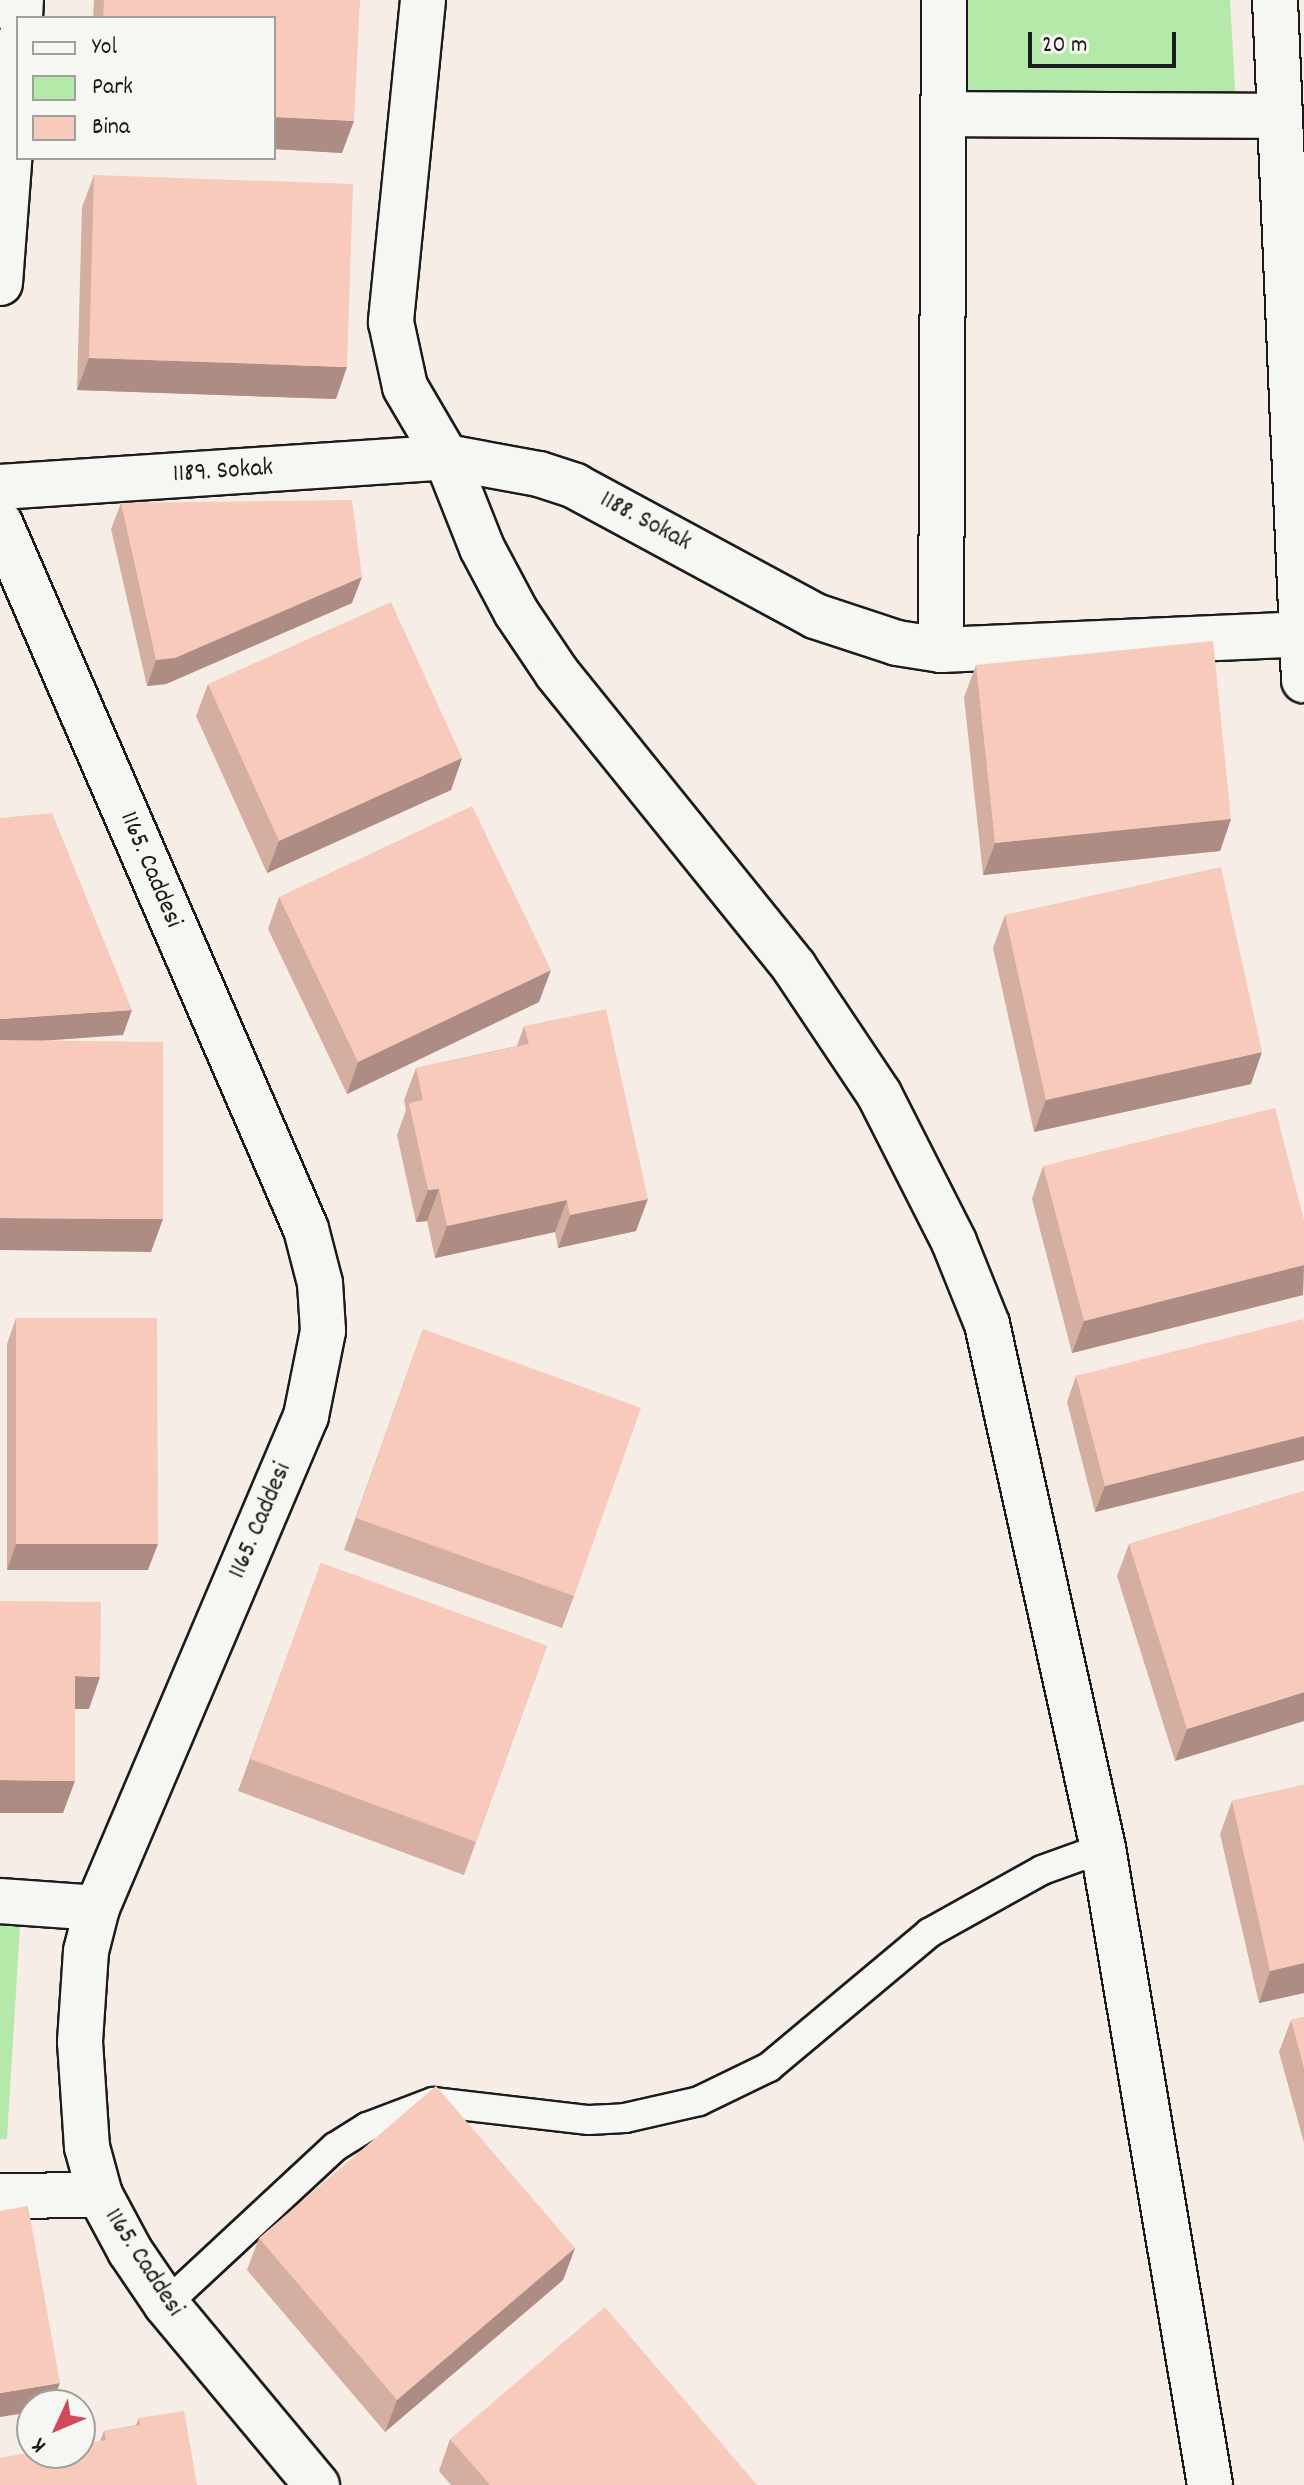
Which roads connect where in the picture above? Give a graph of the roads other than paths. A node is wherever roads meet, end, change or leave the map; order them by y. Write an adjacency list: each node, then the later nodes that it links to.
1 (423, 0): 8 (street)
2 (944, 0): 5 (street)
3 (1285, 3): 6 (street)
4 (16, 70): 7 (street)
5 (943, 114): 6 (street); 12 (street)
6 (1280, 116): 11 (street)
7 (0, 283)
8 (446, 457): 9 (street, 1189. Sokak); 12 (street, 1188. Sokak); 14 (street)
9 (0, 487)
10 (0, 523): 16 (street, 1165. Caddesi)
11 (1302, 634): 12 (street, 1188. Sokak); 13 (street)
12 (941, 650)
13 (1304, 680)
14 (1103, 1848): 19 (lane); 21 (street)
15 (0, 1901): 16 (street)
16 (97, 1908): 17 (street, 1165. Caddesi)
17 (100, 2195): 18 (street); 19 (street, 1165. Caddesi)
18 (0, 2196)
19 (166, 2304): 20 (street, 1165. Caddesi)
20 (317, 2485)
21 (1210, 2485)

